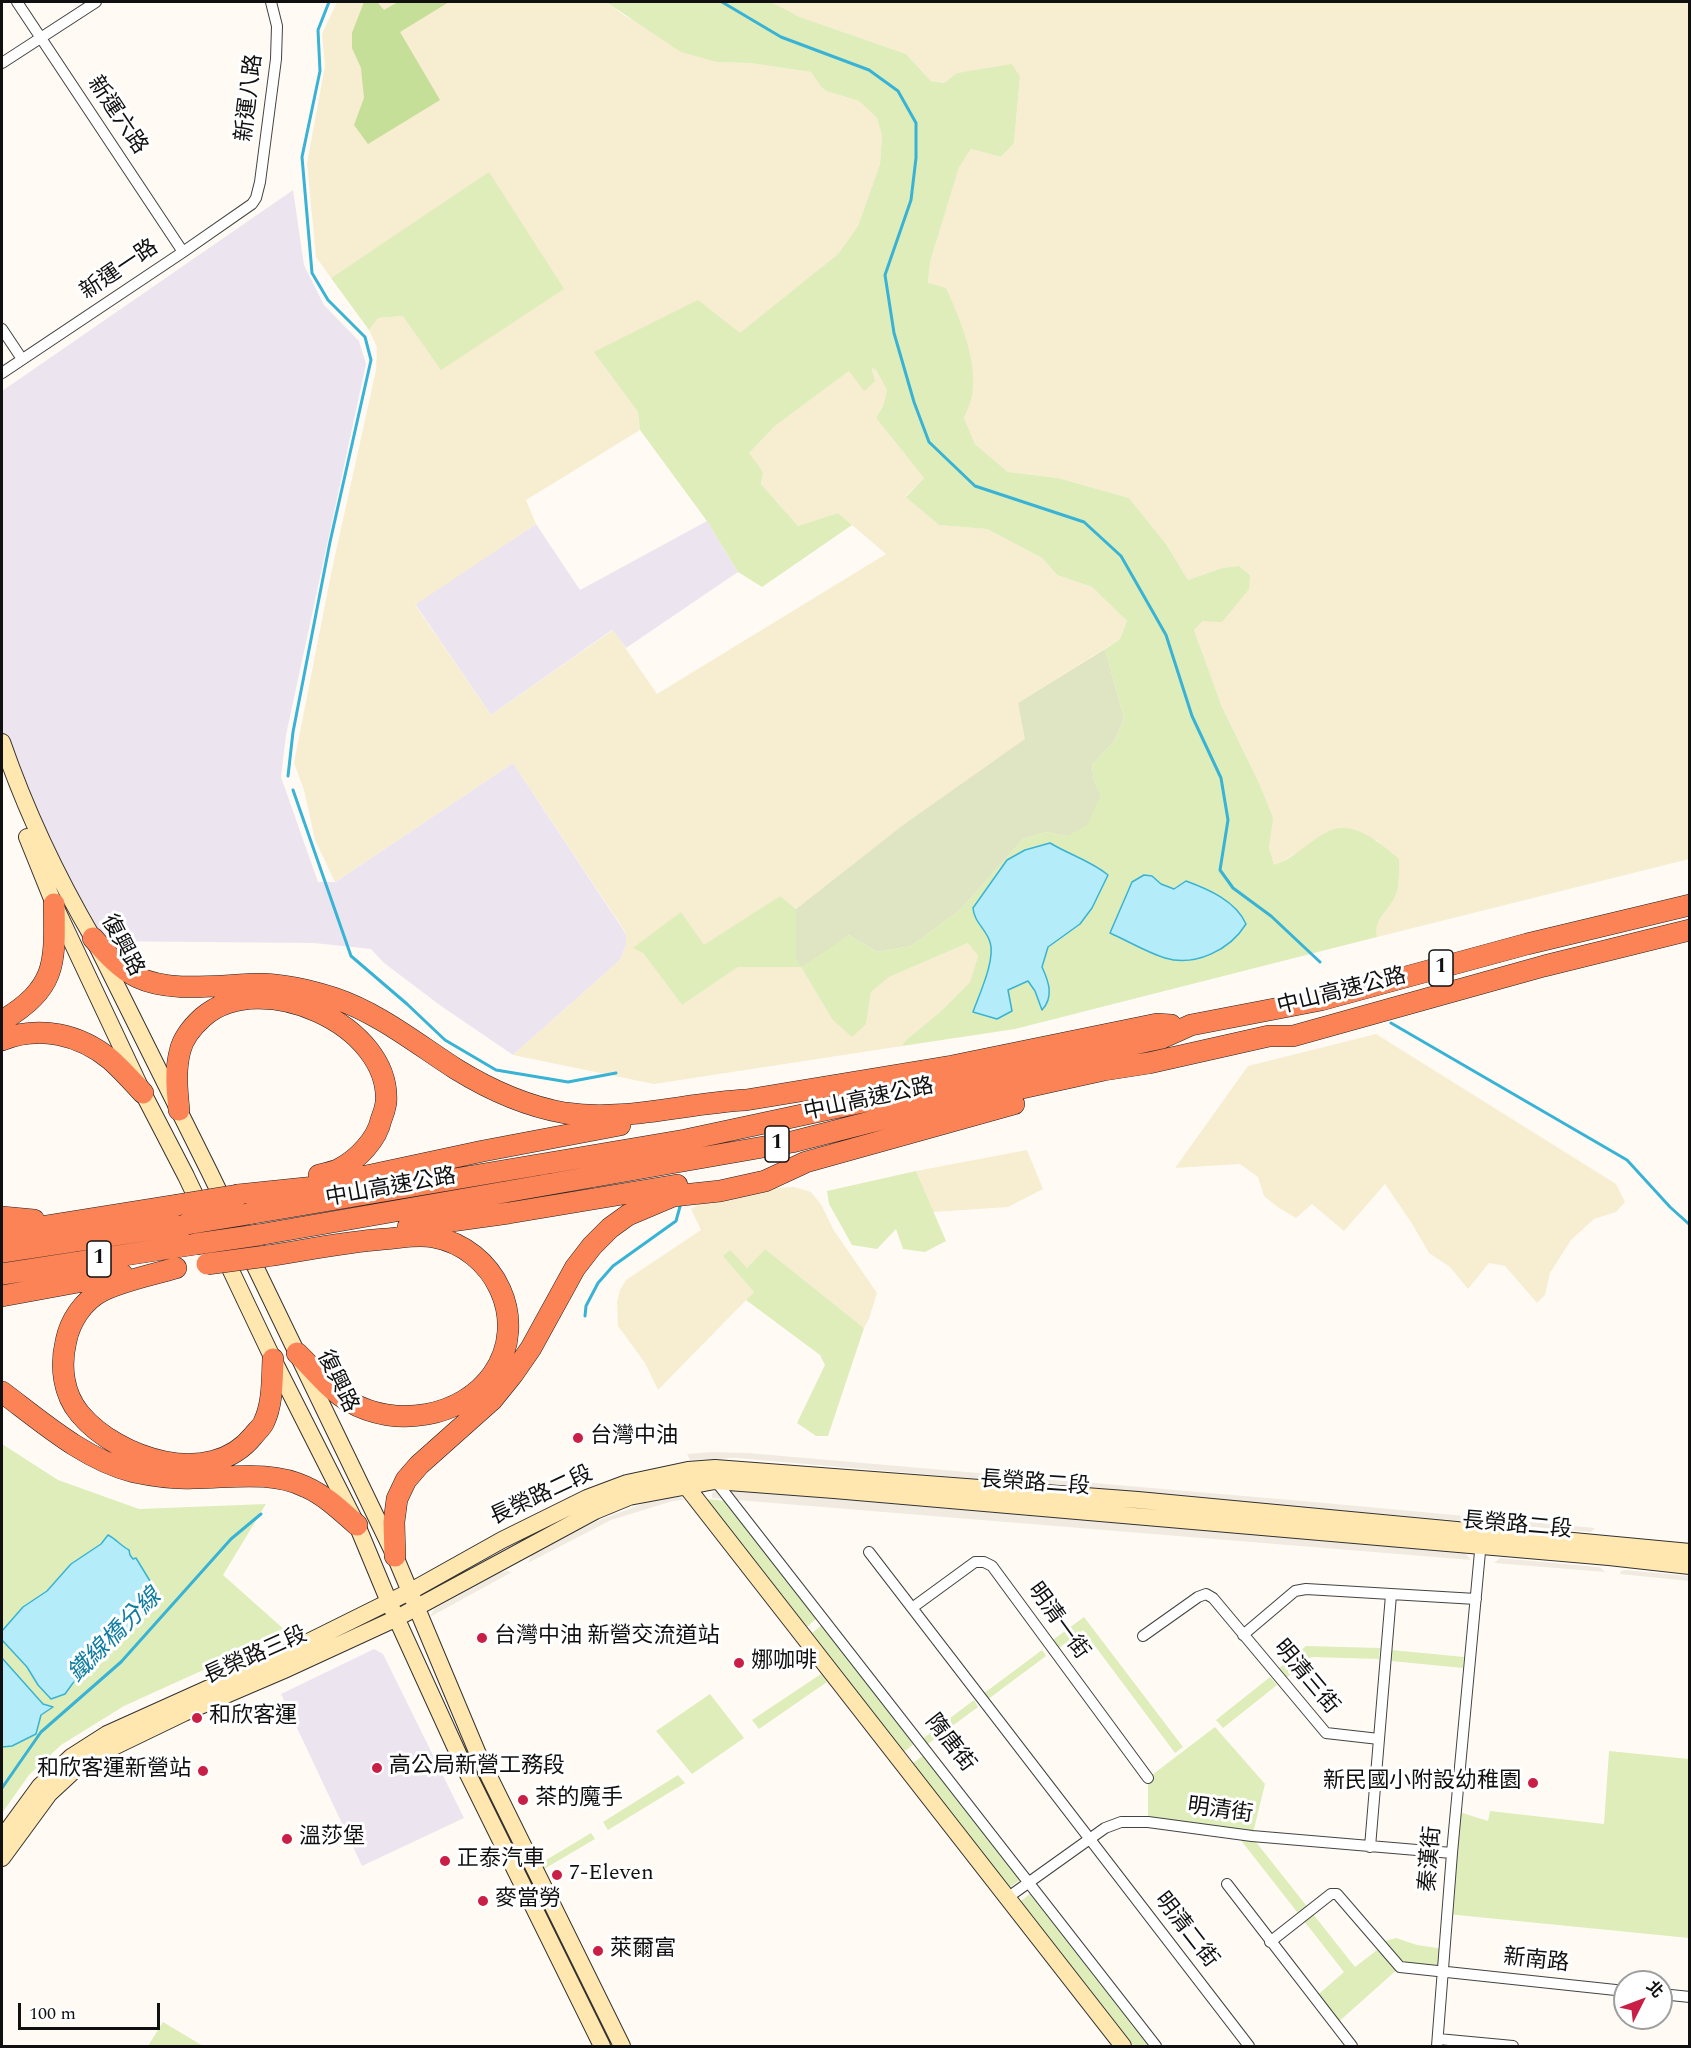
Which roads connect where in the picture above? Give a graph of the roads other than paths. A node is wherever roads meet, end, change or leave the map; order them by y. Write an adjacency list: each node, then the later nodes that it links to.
1 (17, 2): 4 (street, 新運六路)
2 (96, 2): 4 (street)
3 (272, 2): 6 (street, 新運八路)
4 (41, 38): 5 (street); 7 (street, 新運六路)
5 (2, 63)
6 (256, 198): 7 (street, 新運一路)
7 (183, 252): 9 (street, 新運一路)
8 (2, 328): 9 (street)
9 (22, 359): 10 (street, 新運一路)
10 (2, 373)
11 (2, 742): 16 (main road, 復興路)
12 (2, 774): 13 (main road, 復興路)
13 (54, 904): 17 (highway); 21 (main road, 復興路)
14 (1689, 904): 18 (highway, 中山高速公路 / 1)
15 (1689, 930): 19 (highway, 中山高速公路 / 1)
16 (93, 938): 22 (highway); 23 (main road, 復興路)
17 (2, 1021)
18 (1191, 1025): 22 (highway); 30 (highway, 中山高速公路 / 1, bridge)
19 (1293, 1036): 24 (highway); 32 (highway, 中山高速公路 / 1, bridge)
20 (2, 1040): 21 (highway)
21 (143, 1093): 35 (main road, 復興路)
22 (746, 1100): 25 (highway)
23 (179, 1110): 25 (highway); 34 (main road, 復興路)
24 (806, 1162): 29 (highway); 43 (highway)
25 (270, 1190): 27 (highway, bridge)
26 (2, 1217): 27 (highway)
27 (68, 1221): 28 (highway)
28 (2, 1233)
29 (365, 1240): 31 (highway, bridge); 34 (highway)
30 (2, 1252)
31 (176, 1268): 33 (highway); 35 (highway)
32 (2, 1274)
33 (2, 1296)
34 (297, 1353): 43 (main road, 復興路)
35 (273, 1359): 39 (main road, 復興路)
36 (2, 1392): 39 (highway)
37 (711, 1475): 38 (main road, 長榮路二段); 40 (main road, 長榮路二段); 62 (street, 隋唐街)
38 (687, 1478): 45 (main road, 長榮路二段); 49 (main road, 長榮路二段); 64 (main road)
39 (357, 1525): 48 (main road, 復興路)
40 (1481, 1539): 42 (main road, 長榮路二段); 44 (main road, 長榮路二段); 47 (street, 秦漢街)
41 (869, 1552): 50 (street)
42 (1689, 1552)
43 (395, 1556): 45 (main road, 復興路)
44 (1689, 1566)
45 (409, 1592): 48 (main road, 長榮路二段); 49 (main road, 復興路)
46 (1391, 1595): 47 (street, 明清三街); 52 (street, 明清三街); 55 (street)
47 (1476, 1599): 60 (street, 秦漢街)
48 (389, 1602): 51 (main road, 復興路); 54 (main road, 長榮路三段)
49 (416, 1608): 51 (main road, 長榮路二段); 72 (main road, 復興路)
50 (912, 1608): 56 (street, 明清一街); 58 (street)
51 (397, 1618): 54 (main road, 長榮路三段); 71 (main road, 復興路)
52 (1243, 1635): 53 (street, 明清三街); 55 (street, 明清三街)
53 (1143, 1636)
54 (129, 1731): 57 (main road, 長榮路三段); 61 (main road, 長榮路三段)
55 (1378, 1739): 59 (street)
56 (1148, 1778)
57 (2, 1838)
58 (1089, 1839): 59 (street, 明清街); 62 (street, 明清街); 75 (street, 明清二街)
59 (1370, 1847): 60 (street, 明清街)
60 (1452, 1853): 66 (street, 秦漢街)
61 (2, 1858)
62 (1028, 1883): 64 (street, 明清街); 74 (street, 隋唐街)
63 (1227, 1884): 65 (street)
64 (1008, 1898): 73 (main road)
65 (1270, 1942): 66 (street); 76 (street)
66 (1443, 1973): 67 (street, 新南路); 70 (street, 秦漢街)
67 (1613, 1990)
68 (1673, 1995): 69 (street)
69 (1689, 1997)
70 (1438, 2043): 77 (street)
71 (602, 2046)
72 (622, 2046)
73 (1123, 2046)
74 (1156, 2046)
75 (1249, 2046)
76 (1352, 2046)
77 (1513, 2046)

